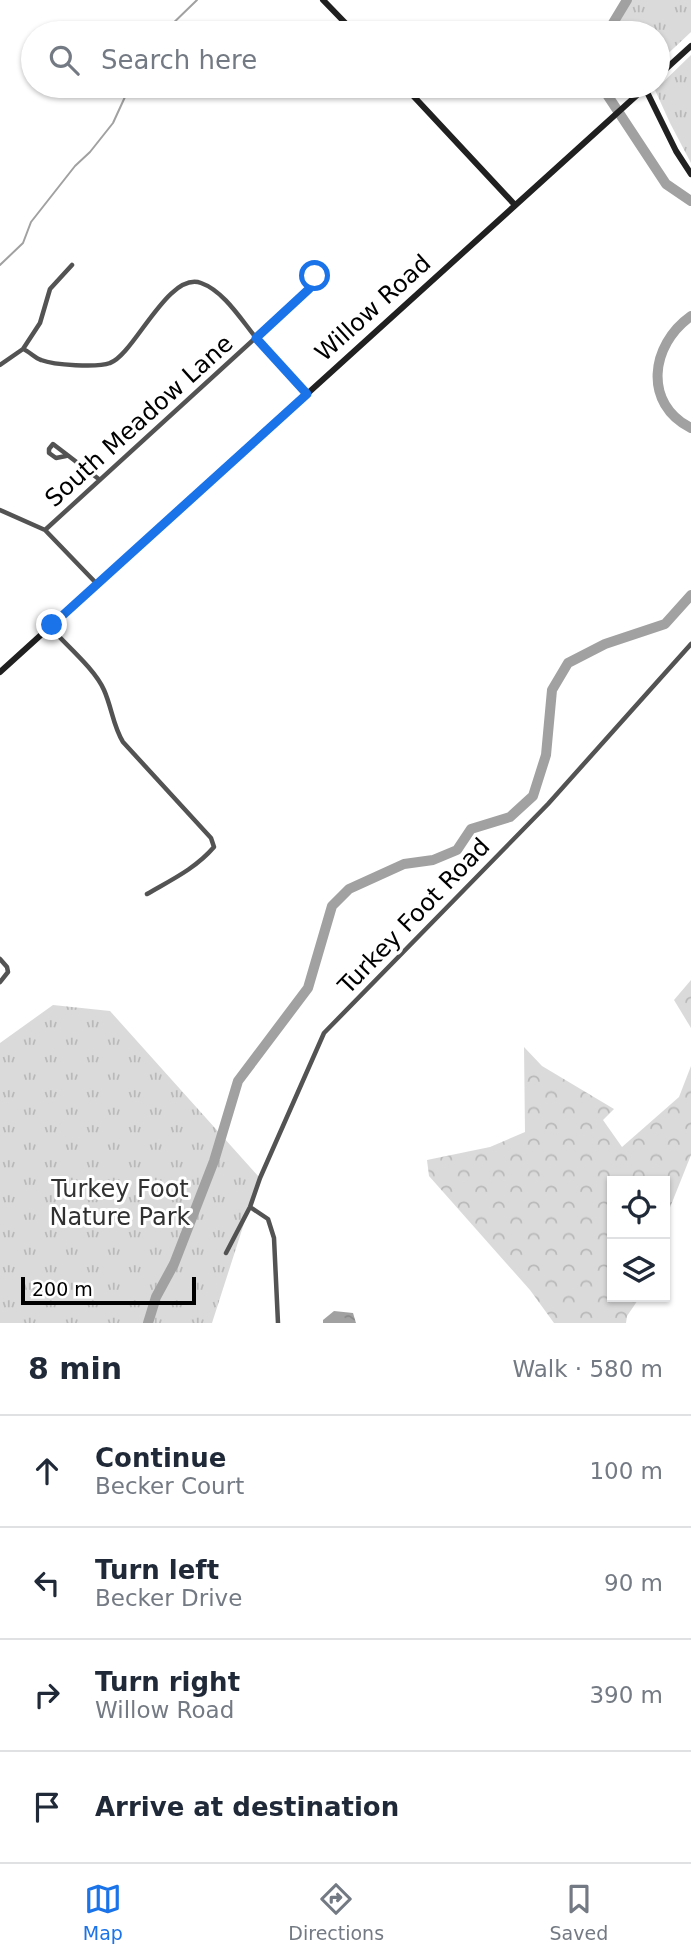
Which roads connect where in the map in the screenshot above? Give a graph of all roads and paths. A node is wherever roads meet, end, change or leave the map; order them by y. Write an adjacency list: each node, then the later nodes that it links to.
1 (323, 0): 2 (street)
2 (343, 21)
3 (691, 46): 4 (street)
4 (670, 65)
5 (415, 98): 9 (street)
6 (634, 98): 9 (street, Willow Road)
7 (651, 98): 8 (street)
8 (691, 174)
9 (515, 205): 15 (street, Willow Road)
10 (72, 265): 13 (street)
11 (315, 276): 12 (street, South Meadow Lane)
12 (256, 338): 13 (street); 15 (street); 17 (street, South Meadow Lane)
13 (25, 350): 14 (street)
14 (0, 365)
15 (307, 394): 20 (street, Willow Road)
16 (66, 456): 17 (street)
17 (100, 480): 19 (street, South Meadow Lane)
18 (0, 511): 19 (street)
19 (45, 530): 20 (street)
20 (97, 584): 21 (street, Willow Road)
21 (50, 627): 23 (street, Willow Road); 24 (street)
22 (691, 645): 27 (street, Turkey Foot Road)
23 (0, 672)
24 (147, 894)
25 (0, 959): 26 (street)
26 (0, 982)
27 (250, 1206): 28 (street, Turkey Foot Road); 29 (street)
28 (226, 1253)
29 (278, 1323)

